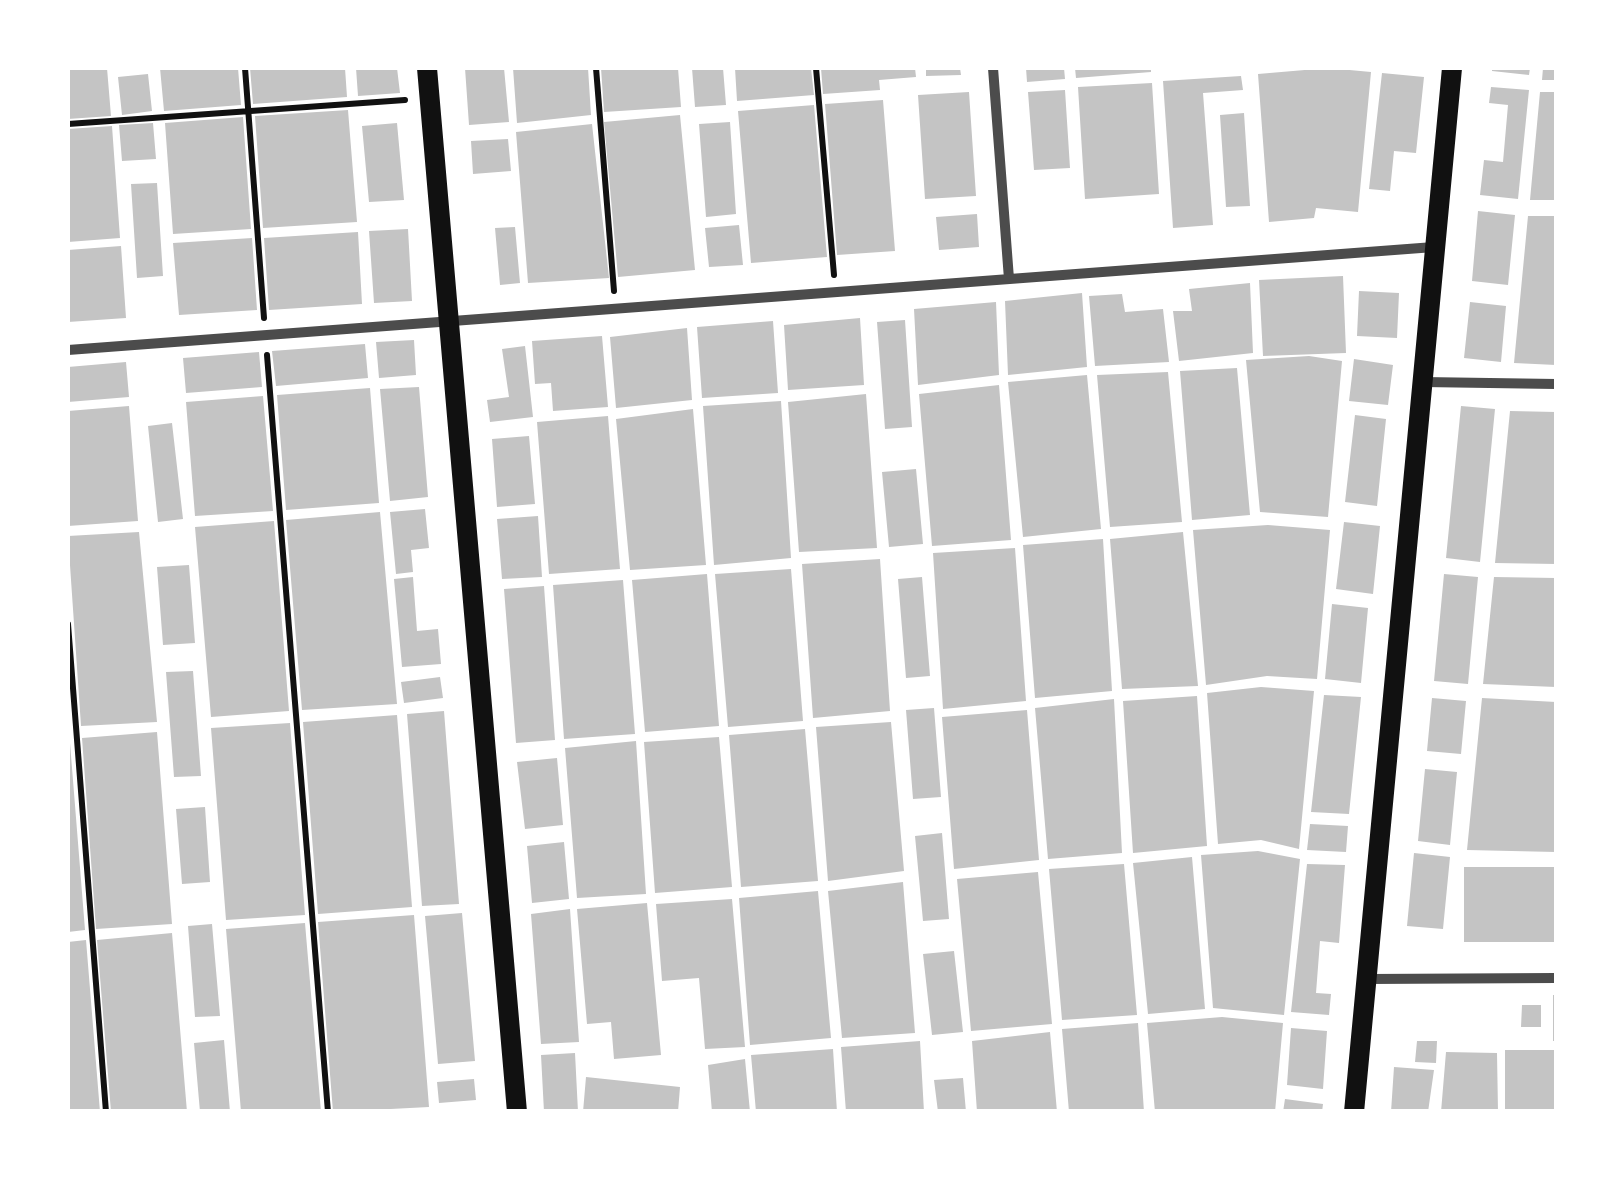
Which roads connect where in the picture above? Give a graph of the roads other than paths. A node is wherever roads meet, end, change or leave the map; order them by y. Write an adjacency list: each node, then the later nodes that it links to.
1 (427, 68): 6 (main road)
2 (993, 68): 5 (street)
3 (1452, 68): 4 (main road)
4 (1434, 247): 5 (street); 8 (main road)
5 (1009, 279): 6 (street)
6 (452, 321): 7 (street); 12 (main road)
7 (68, 350)
8 (1422, 382): 9 (street); 10 (main road)
9 (1556, 384)
10 (1367, 978): 11 (street); 13 (main road)
11 (1556, 978)
12 (517, 1112)
13 (1354, 1112)

